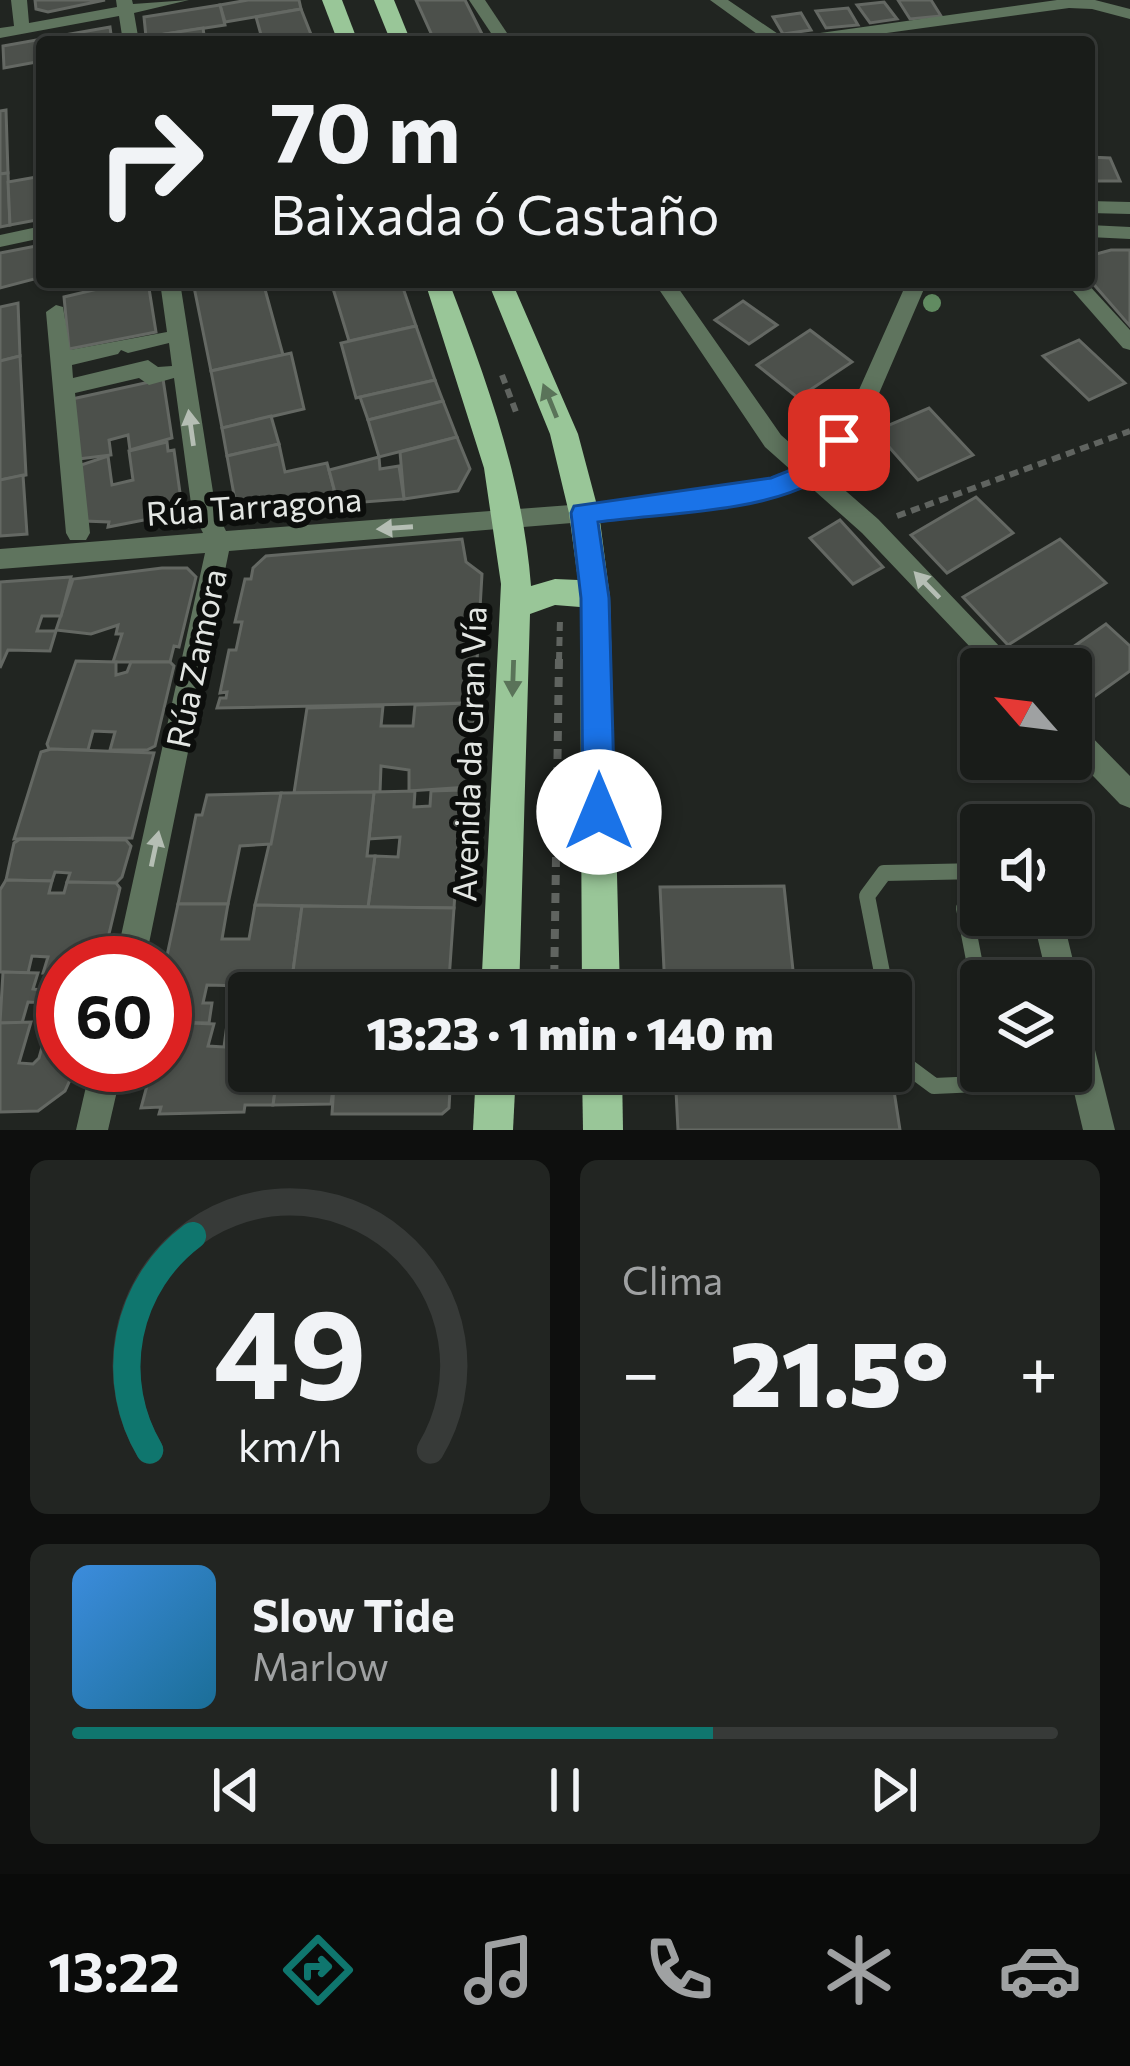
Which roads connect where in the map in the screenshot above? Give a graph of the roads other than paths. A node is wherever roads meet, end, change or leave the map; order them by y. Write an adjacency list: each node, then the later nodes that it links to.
1 (19, 0): 9 (street)
2 (181, 0): 7 (street)
3 (332, 0): 12 (main road)
4 (384, 0): 13 (main road)
5 (477, 0): 14 (street)
6 (718, 0): 15 (street)
7 (125, 5): 9 (street); 11 (street)
8 (1130, 14): 16 (street)
9 (22, 29): 10 (street)
10 (0, 33)
11 (130, 36)
12 (345, 36)
13 (399, 36)
14 (501, 36)
15 (774, 36)
16 (829, 36)
17 (1095, 208): 18 (street)
18 (1130, 208)
19 (1095, 231): 20 (street)
20 (1130, 232)
21 (36, 233): 22 (street)
22 (0, 241)
23 (171, 288): 39 (street, Rúa Zamora, one-way to 23)
24 (439, 288): 37 (main road, Avenida da Gran Vía)
25 (502, 288): 36 (main road, one-way to 25)
26 (668, 288): 35 (street)
27 (913, 288): 35 (street)
28 (1080, 288): 31 (street)
29 (56, 312): 32 (street)
30 (161, 338): 32 (street)
31 (1130, 343)
32 (61, 360): 34 (street)
33 (167, 373): 34 (street)
34 (64, 388): 38 (street)
35 (810, 473): 36 (street); 43 (street, one-way to 35)
36 (584, 513): 37 (street); 41 (main road)
37 (512, 519): 39 (street, Rúa Tarragona, one-way to 39); 42 (main road, Avenida da Gran Vía)
38 (78, 533)
39 (218, 539): 40 (street, Rúa Tarragona); 47 (street, Rúa Zamora, one-way to 39)
40 (0, 559)
41 (595, 598): 42 (main road); 49 (main road)
42 (515, 607): 48 (main road, Avenida da Gran Vía, one-way to 48)
43 (988, 648)
44 (1092, 756): 45 (street)
45 (1130, 795)
46 (960, 872): 50 (lane)
47 (136, 936)
48 (501, 972)
49 (601, 972)
50 (882, 972)
51 (912, 1070): 52 (lane)
52 (960, 1082)
53 (101, 1092): 57 (street)
54 (495, 1092): 58 (main road)
55 (602, 1092): 59 (main road)
56 (1090, 1092): 60 (street)
57 (92, 1130)
58 (494, 1130)
59 (603, 1130)
60 (1100, 1130)

